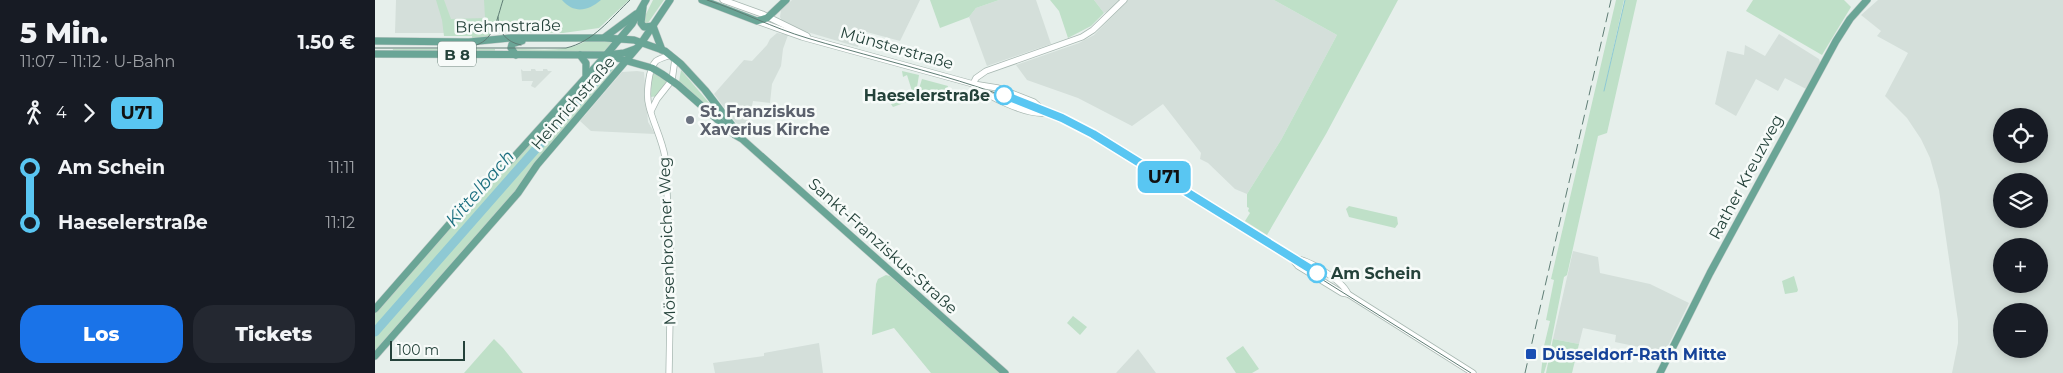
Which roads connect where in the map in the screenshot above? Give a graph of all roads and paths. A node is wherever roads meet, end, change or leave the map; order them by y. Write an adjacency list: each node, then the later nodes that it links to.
1 (670, 0): 13 (main road, Heinrichstraße)
2 (702, 0): 11 (main road, Münsterstraße)
3 (723, 0): 10 (street, Münsterstraße)
4 (786, 0): 8 (main road)
5 (1124, 0): 30 (street)
6 (1867, 0): 41 (main road, Rather Kreuzweg)
7 (644, 3): 9 (main road, Heinrichstraße); 13 (main road)
8 (776, 10): 10 (main road); 12 (street)
9 (637, 13): 14 (main road, Heinrichstraße); 16 (main road, Heinrichstraße)
10 (768, 17): 11 (main road); 12 (street, Münsterstraße)
11 (757, 21): 17 (street, Münsterstraße)
12 (779, 22): 17 (street, Münsterstraße)
13 (653, 26): 19 (main road, Heinrichstraße); 20 (main road)
14 (605, 38): 15 (main road, Brehmstraße / B 8); 16 (main road, Brehmstraße)
15 (524, 39): 18 (main road, Brehmstraße / B 8); 22 (main road)
16 (619, 39): 19 (main road, Brehmstraße); 24 (main road, Heinrichstraße); 26 (main road)
17 (813, 39): 30 (street, Münsterstraße)
18 (375, 41)
19 (640, 45): 20 (main road, Sankt-Franziskus-Straße); 26 (main road, Heinrichstraße); 26 (main road)
20 (661, 50): 25 (main road, Sankt-Franziskus-Straße)
21 (375, 54): 22 (main road, Brehmstraße / B 8)
22 (516, 55): 23 (main road, Brehmstraße / B 8)
23 (580, 55): 24 (main road, Brehmstraße / B 8); 28 (main road)
24 (605, 55): 26 (main road, Brehmstraße); 28 (main road, Heinrichstraße)
25 (672, 57): 27 (street); 29 (street); 35 (main road, Sankt-Franziskus-Straße)
26 (621, 58): 27 (main road, Sankt-Franziskus-Straße); 37 (main road, Heinrichstraße)
27 (650, 72): 29 (main road, Sankt-Franziskus-Straße); 31 (street, Mörsenbroicher Weg)
28 (585, 76): 36 (main road, Heinrichstraße)
29 (672, 80): 32 (street); 35 (main road, Sankt-Franziskus-Straße)
30 (973, 84): 34 (street, Münsterstraße); 34 (street, Münsterstraße)
31 (648, 98): 32 (street); 33 (street, Mörsenbroicher Weg)
32 (657, 99): 33 (street)
33 (651, 111): 38 (street, Mörsenbroicher Weg)
34 (1046, 113): 40 (street, Münsterstraße)
35 (742, 140): 39 (main road, Sankt-Franziskus-Straße)
36 (375, 309)
37 (375, 356)
38 (669, 373)
39 (1005, 373)
40 (1473, 373)
41 (1661, 373)

